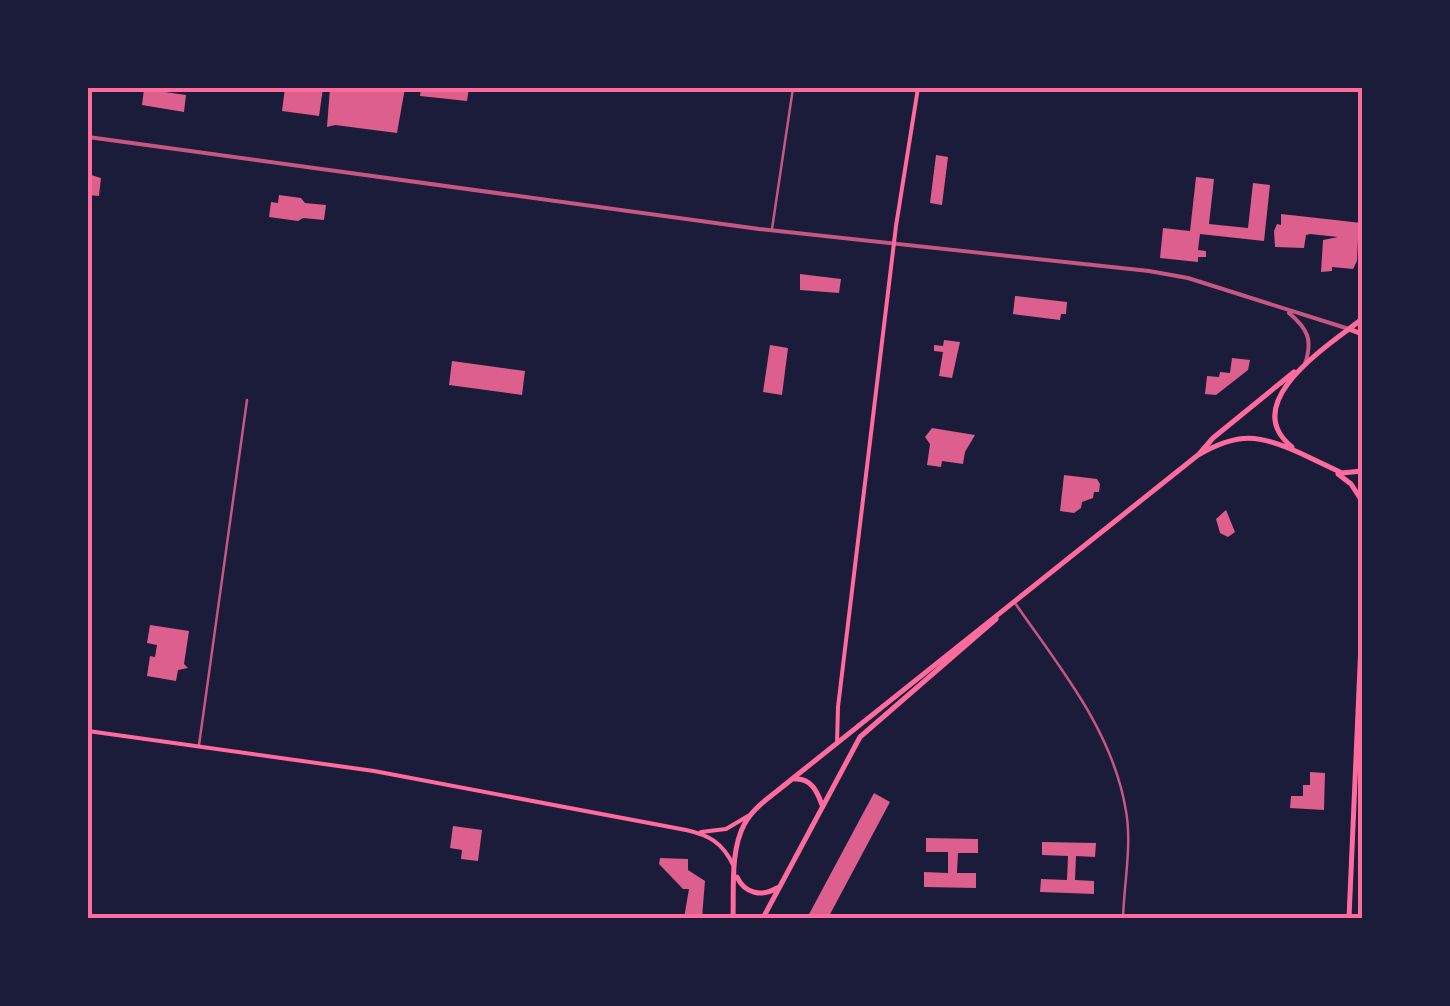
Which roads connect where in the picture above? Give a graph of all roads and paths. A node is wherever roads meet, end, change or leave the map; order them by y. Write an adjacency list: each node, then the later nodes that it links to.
1 (794, 88): 4 (street)
2 (918, 88): 5 (main road)
3 (88, 136): 4 (street)
4 (772, 230): 5 (street)
5 (895, 245): 6 (street); 22 (main road)
6 (1286, 310): 8 (street); 10 (street)
7 (1362, 318): 8 (main road)
8 (1349, 329): 9 (main road); 10 (main road)
9 (1362, 334)
10 (1305, 364): 11 (main road)
11 (1296, 371): 13 (main road); 14 (main road)
12 (247, 400): 23 (street)
13 (1300, 453): 14 (main road); 15 (main road)
14 (1198, 455): 18 (main road)
15 (1331, 470): 16 (main road); 17 (main road)
16 (1362, 471)
17 (1362, 501)
18 (1015, 603): 19 (main road); 32 (street)
19 (996, 619): 22 (main road); 25 (main road)
20 (1362, 621): 33 (main road)
21 (88, 730): 23 (main road)
22 (837, 743): 24 (main road)
23 (199, 744): 27 (main road)
24 (792, 779): 25 (main road); 26 (main road)
25 (822, 805): 29 (main road)
26 (752, 814): 27 (main road); 28 (main road)
27 (695, 832): 28 (main road)
28 (735, 869): 29 (main road); 30 (main road)
29 (779, 887): 31 (main road)
30 (733, 918)
31 (763, 918)
32 (1122, 918)
33 (1349, 918)

